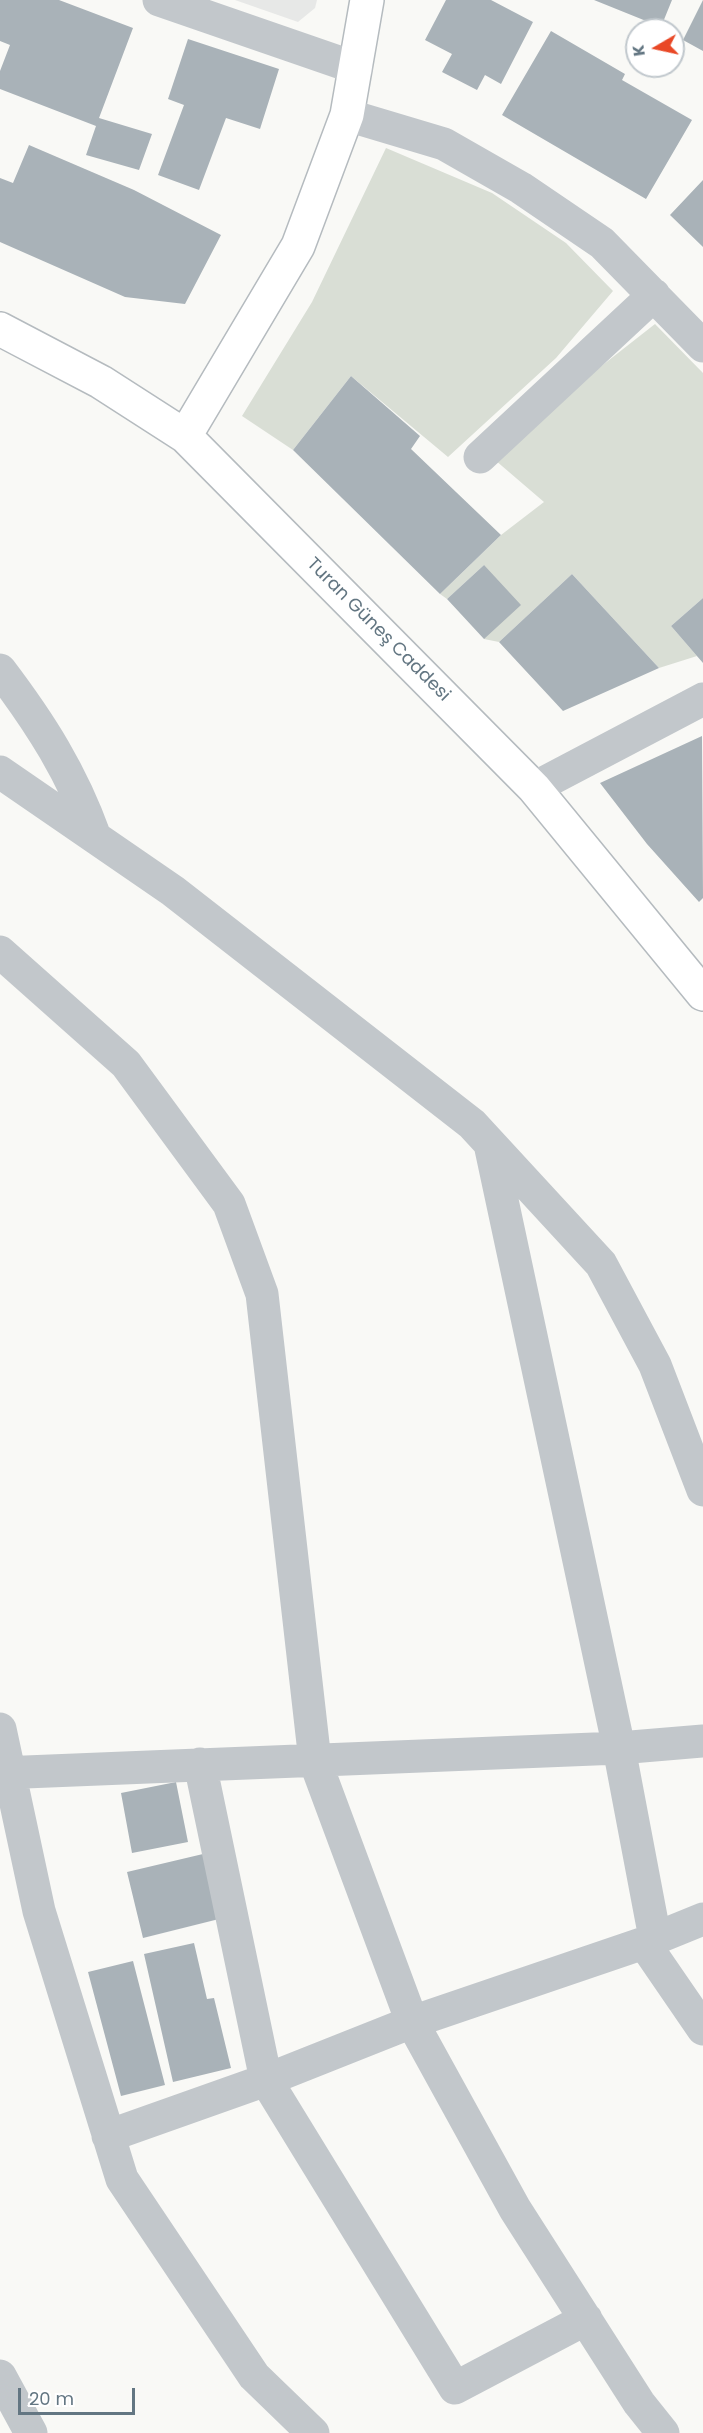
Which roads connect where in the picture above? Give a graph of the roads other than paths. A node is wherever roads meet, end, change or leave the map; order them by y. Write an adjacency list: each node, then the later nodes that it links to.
1 (159, 0): 3 (street)
2 (367, 0): 3 (main road)
3 (356, 68): 4 (main road)
4 (347, 115): 5 (street); 8 (main road)
5 (654, 295): 7 (street); 9 (street)
6 (0, 328): 8 (main road, Turan Güneş Caddesi)
7 (703, 346)
8 (185, 436): 13 (main road, Turan Güneş Caddesi)
9 (480, 457)
10 (0, 670): 14 (street)
11 (703, 699): 13 (street)
12 (0, 772): 14 (street)
13 (534, 788): 16 (main road, Turan Güneş Caddesi)
14 (95, 837): 17 (street)
15 (0, 951): 22 (street)
16 (703, 994)
17 (490, 1144): 18 (street); 21 (street)
18 (703, 1490)
19 (0, 1729): 24 (street)
20 (703, 1741): 21 (street)
21 (619, 1749): 22 (street); 26 (street)
22 (315, 1761): 23 (street); 27 (street)
23 (200, 1764): 24 (street); 29 (street)
24 (5, 1772): 30 (street)
25 (703, 1919): 26 (street)
26 (649, 1940): 27 (street); 28 (street)
27 (412, 2022): 29 (street); 31 (street)
28 (703, 2029)
29 (266, 2080): 30 (street); 31 (street)
30 (108, 2136): 34 (street)
31 (586, 2319): 35 (street)
32 (0, 2376): 33 (street)
33 (31, 2433)
34 (313, 2433)
35 (663, 2433)

